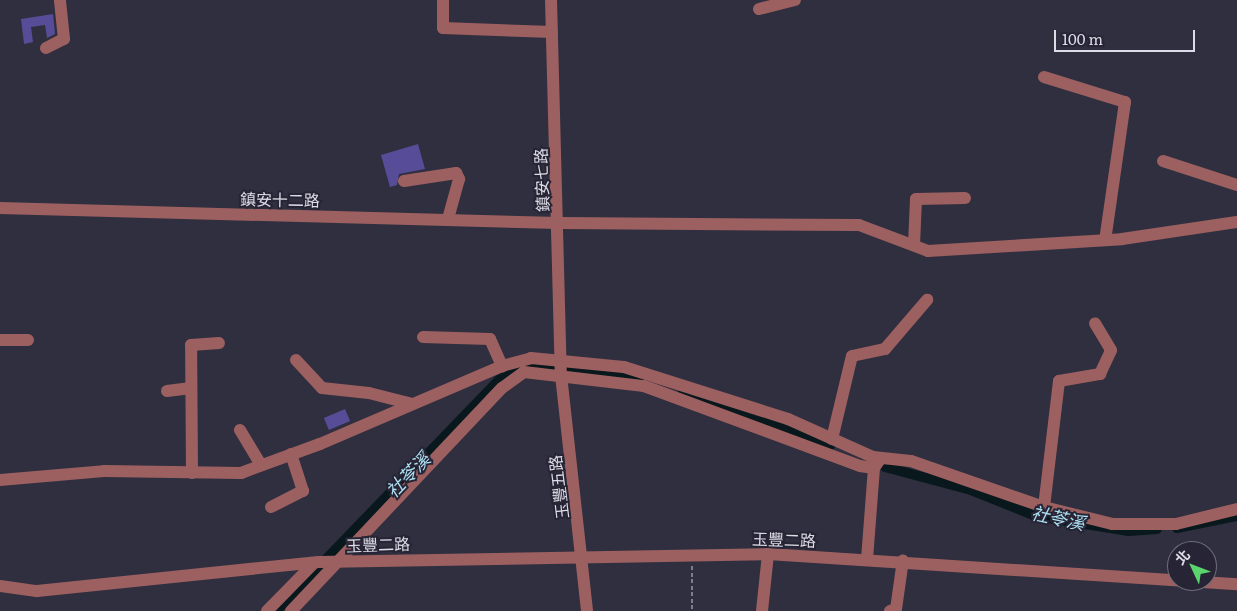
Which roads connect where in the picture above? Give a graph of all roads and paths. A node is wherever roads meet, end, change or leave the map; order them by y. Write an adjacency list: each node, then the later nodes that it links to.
1 (60, 0): 7 (street)
2 (443, 0): 6 (street)
3 (551, 0): 6 (street, 鎮安七路)
4 (796, 0): 5 (street)
5 (759, 9)
6 (552, 32): 16 (street, 鎮安七路)
7 (46, 48)
8 (1044, 77): 17 (street)
9 (1163, 161): 11 (street)
10 (404, 181): 14 (street)
11 (1237, 185)
12 (965, 198): 18 (street)
13 (0, 208): 14 (street, 鎮安十二路)
14 (448, 219): 16 (street, 鎮安十二路)
15 (1237, 222): 17 (street, 鎮安十二路)
16 (559, 223): 18 (street, 鎮安十二路); 26 (street, 鎮安七路)
17 (1106, 240): 18 (street, 鎮安十二路)
18 (914, 245)
19 (927, 300): 33 (street)
20 (1095, 323): 40 (street)
21 (423, 337): 27 (street)
22 (0, 340): 23 (street)
23 (28, 340)
24 (219, 343): 29 (street)
25 (296, 360): 31 (street)
26 (561, 360): 27 (street); 28 (street, 玉豐五路); 33 (street)
27 (502, 366): 31 (street)
28 (561, 375): 35 (street); 44 (street, 玉豐五路); 47 (street)
29 (191, 388): 30 (street); 37 (street)
30 (167, 391)
31 (412, 404): 34 (street)
32 (240, 430): 36 (street)
33 (832, 439): 35 (street)
34 (291, 454): 36 (street); 39 (street)
35 (877, 463): 40 (street); 45 (street)
36 (261, 465): 37 (street)
37 (192, 473): 38 (street)
38 (0, 480)
39 (271, 507)
40 (1044, 507): 41 (street)
41 (1237, 508)
42 (692, 554): 43 (street, 玉豐二路); 44 (street, 玉豐二路); 53 (path)
43 (768, 554): 45 (street, 玉豐二路); 54 (street)
44 (583, 555): 47 (street, 玉豐二路); 52 (street, 玉豐五路)
45 (866, 560): 46 (street, 玉豐二路)
46 (903, 560): 48 (street, 玉豐二路); 55 (street)
47 (325, 563): 49 (street, 玉豐二路); 50 (street); 51 (street)
48 (1237, 584)
49 (0, 586)
50 (267, 611)
51 (291, 611)
52 (588, 611)
53 (692, 611)
54 (762, 611)
55 (890, 611)

